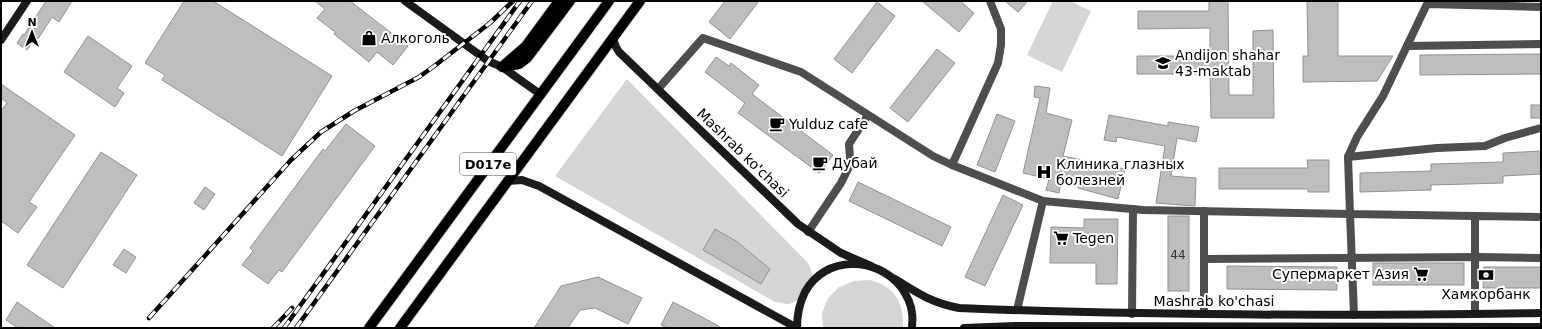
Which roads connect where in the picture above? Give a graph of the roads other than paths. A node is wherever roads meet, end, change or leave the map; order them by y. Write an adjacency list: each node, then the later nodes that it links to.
1 (27, 1): 11 (main road)
2 (404, 1): 14 (main road)
3 (559, 1): 14 (main road)
4 (570, 1): 14 (main road)
5 (609, 1): 16 (main road, D017e)
6 (640, 1): 10 (main road, D017e)
7 (990, 1): 20 (street)
8 (1428, 2): 9 (street); 13 (street)
9 (1541, 7)
10 (613, 38): 15 (main road, Mashrab ko'chasi); 21 (main road, D017e)
11 (1, 40)
12 (1541, 44): 13 (street)
13 (1407, 46): 19 (street)
14 (502, 67): 16 (main road)
15 (658, 89): 17 (street); 28 (main road, Mashrab ko'chasi)
16 (540, 94): 44 (main road, D017e)
17 (868, 115): 20 (street); 28 (street)
18 (1541, 128): 19 (street)
19 (1348, 157): 25 (street)
20 (952, 165): 22 (street)
21 (507, 181): 45 (main road, D017e); 46 (main road, Mashrab ko'chasi)
22 (1043, 201): 23 (street); 35 (street)
23 (1133, 209): 24 (street); 38 (street)
24 (1204, 211): 25 (street); 32 (street)
25 (1350, 214): 26 (street); 30 (street)
26 (1475, 216): 27 (street); 29 (street)
27 (1541, 217)
28 (808, 232): 33 (main road, Mashrab ko'chasi)
29 (1476, 257): 30 (street); 31 (street); 36 (street)
30 (1352, 258): 32 (street); 40 (street)
31 (1541, 258)
32 (1204, 259): 39 (street)
33 (871, 266): 34 (main road, Mashrab ko'chasi); 46 (main road, Mashrab ko'chasi)
34 (895, 279): 35 (main road, Mashrab ko'chasi); 47 (main road, Mashrab ko'chasi)
35 (1017, 310): 38 (main road, Mashrab ko'chasi)
36 (1475, 313): 37 (main road, Mashrab ko'chasi); 40 (main road, Mashrab ko'chasi)
37 (1541, 313)
38 (1132, 314): 39 (main road, Mashrab ko'chasi)
39 (1204, 314): 40 (main road, Mashrab ko'chasi)
40 (1354, 315)
41 (1062, 327): 48 (main road, Mashrab ko'chasi); 49 (main road, Mashrab ko'chasi)
42 (1516, 327): 43 (main road, Mashrab ko'chasi); 49 (main road, Mashrab ko'chasi)
43 (1541, 327)
44 (369, 328)
45 (400, 328)
46 (797, 328)
47 (912, 328)
48 (964, 328)
49 (1253, 328)

